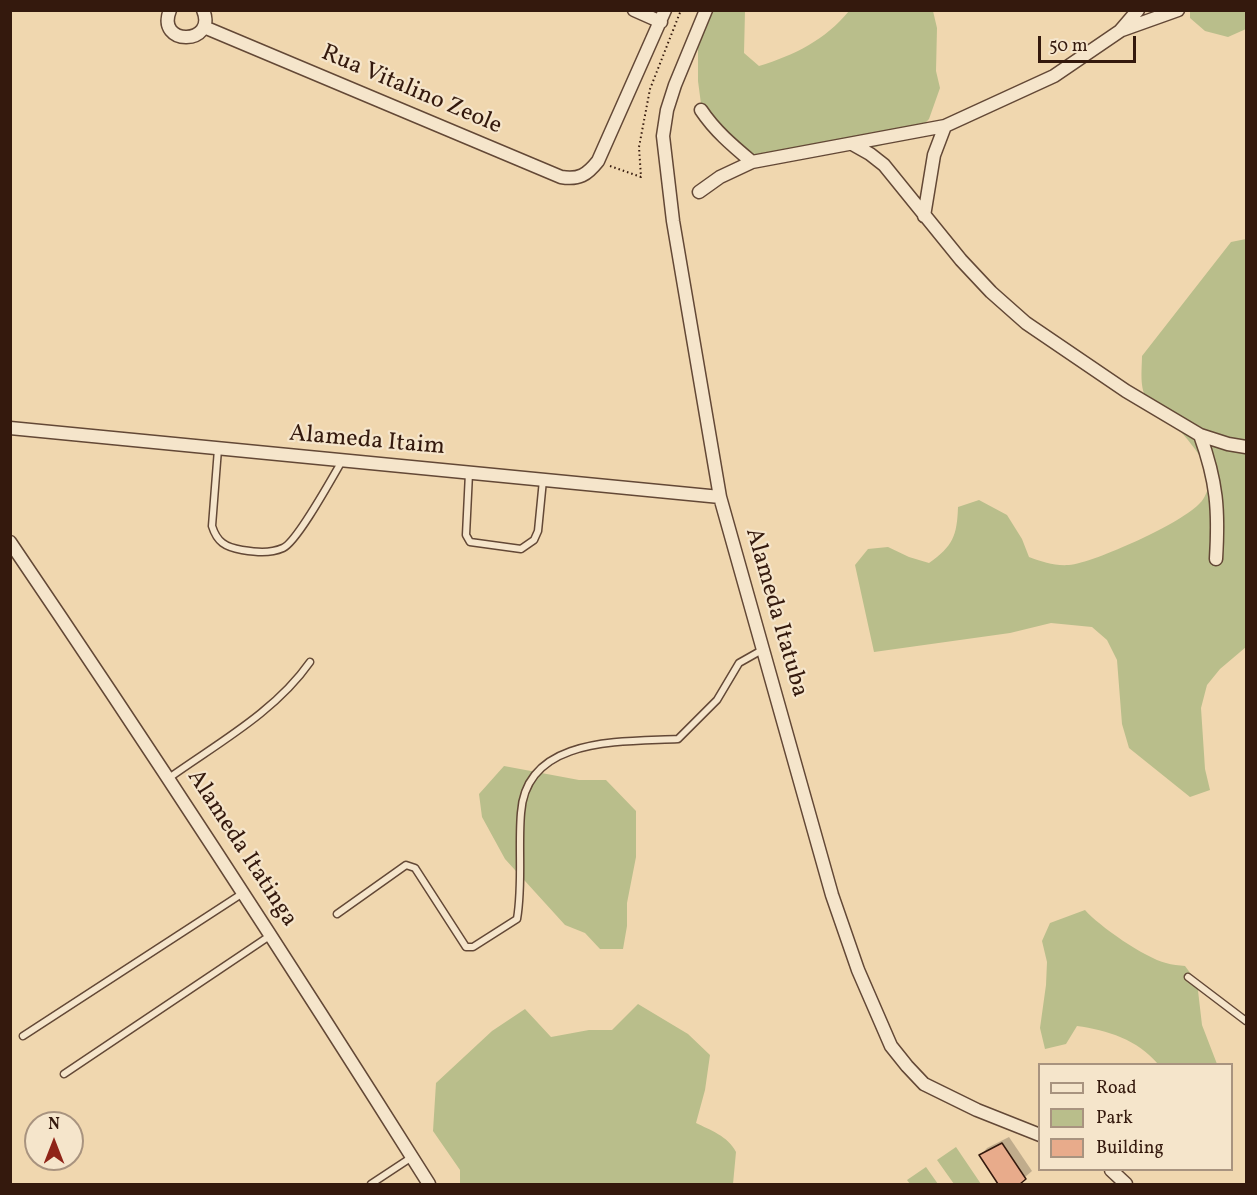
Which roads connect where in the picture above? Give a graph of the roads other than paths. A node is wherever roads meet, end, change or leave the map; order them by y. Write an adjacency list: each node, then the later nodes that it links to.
1 (170, 10): 8 (street)
2 (203, 10): 8 (street)
3 (634, 10): 7 (street)
4 (706, 10): 23 (street, Alameda Itatuba)
5 (1138, 10): 9 (street)
6 (1178, 10): 9 (street)
7 (663, 16): 8 (street, Rua Vitalino Zeole)
8 (204, 27)
9 (1120, 31): 11 (street)
10 (701, 110): 13 (street)
11 (945, 126): 12 (street); 15 (street)
12 (854, 145): 13 (street); 15 (street)
13 (752, 162): 14 (street)
14 (699, 192)
15 (924, 216): 17 (street)
16 (10, 428): 19 (street, Alameda Itaim)
17 (1200, 435): 18 (street); 25 (street)
18 (1246, 447)
19 (218, 449): 20 (street, Alameda Itaim); 20 (lane)
20 (342, 461): 21 (street, Alameda Itaim)
21 (469, 473): 22 (street, Alameda Itaim); 22 (lane)
22 (543, 480): 23 (street, Alameda Itaim)
23 (720, 496): 26 (street, Alameda Itatuba)
24 (10, 542): 28 (street, Alameda Itatinga)
25 (1216, 559)
26 (763, 649): 30 (lane); 36 (street, Alameda Itatuba)
27 (310, 662): 28 (lane)
28 (169, 778): 29 (street, Alameda Itatinga)
29 (244, 893): 31 (street, Alameda Itatinga); 34 (lane)
30 (337, 914)
31 (271, 934): 35 (lane); 37 (street, Alameda Itatinga)
32 (1188, 977): 33 (lane)
33 (1246, 1021)
34 (23, 1036)
35 (64, 1074)
36 (1038, 1134)
37 (412, 1157): 39 (lane); 40 (street, Alameda Itatinga)
38 (1112, 1171): 41 (street)
39 (371, 1185)
40 (429, 1185)
41 (1126, 1185)

